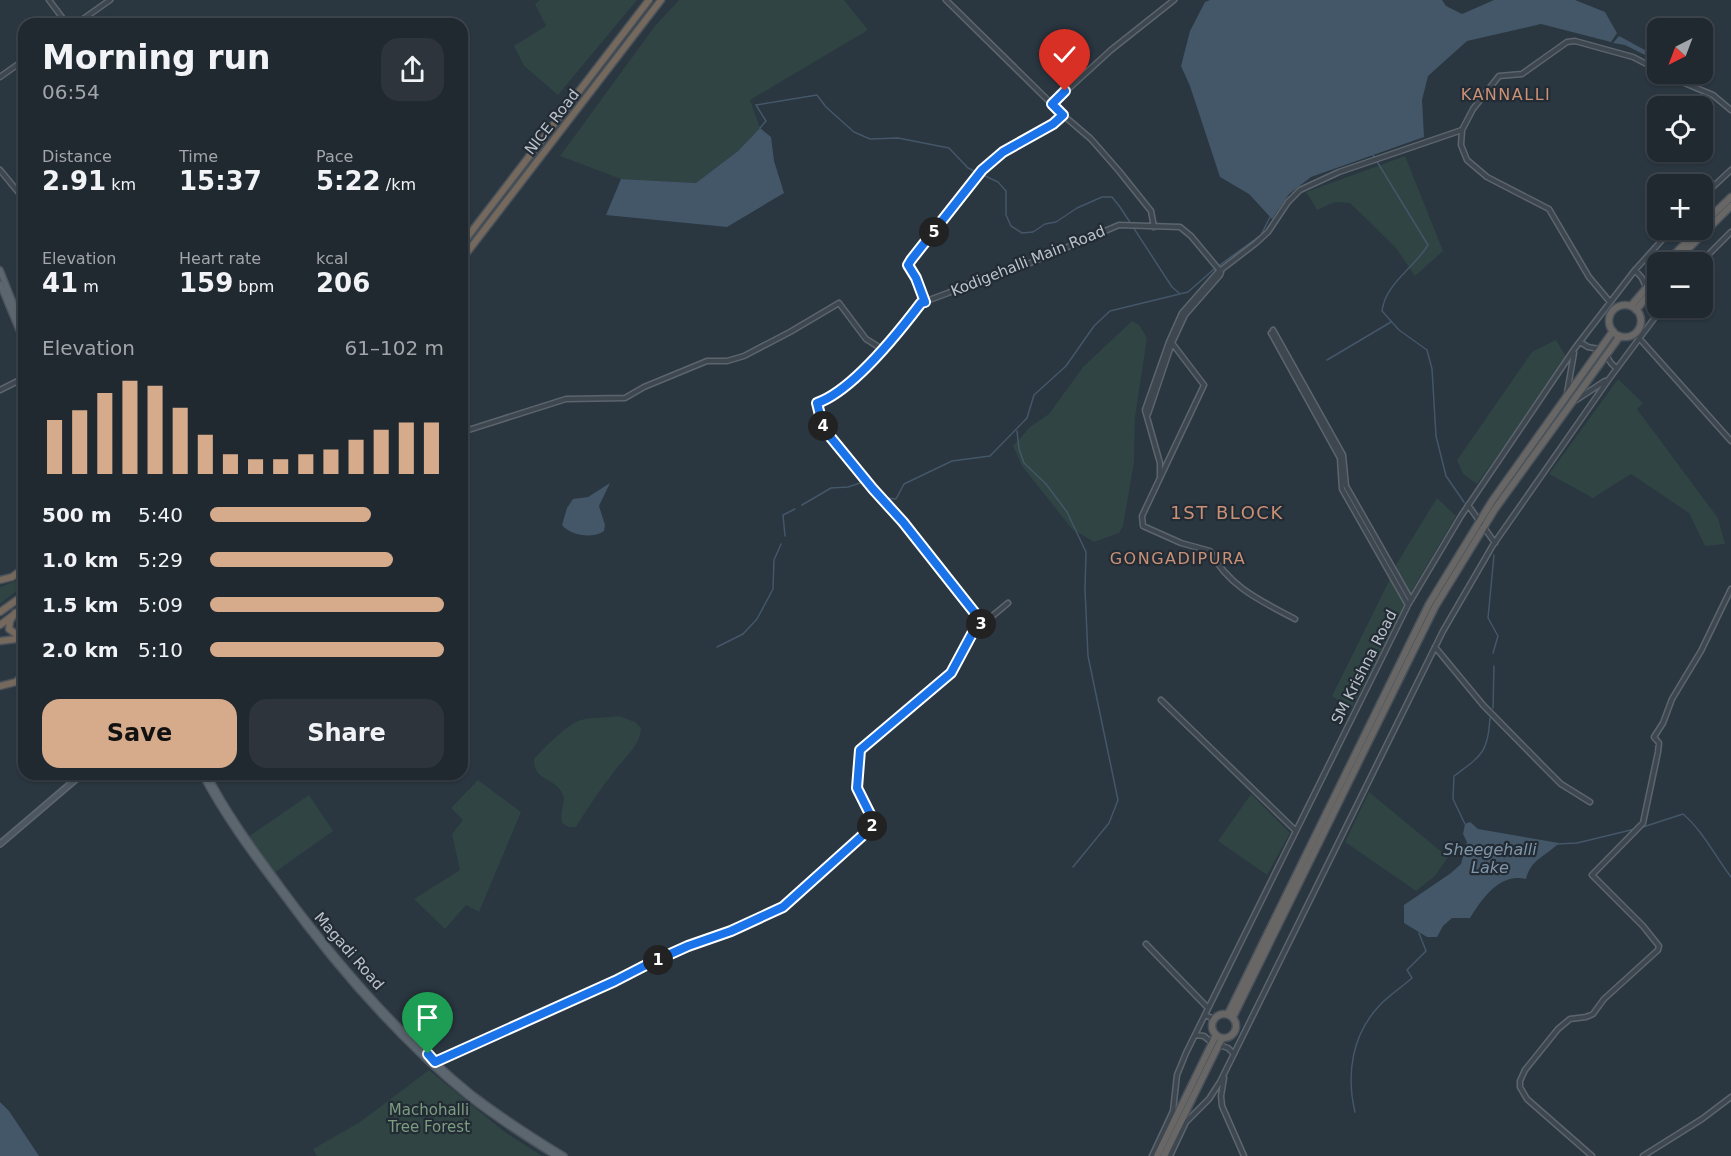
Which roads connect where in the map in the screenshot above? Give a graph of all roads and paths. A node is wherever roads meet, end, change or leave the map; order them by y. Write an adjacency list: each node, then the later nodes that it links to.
1 (49, 0): 7 (street)
2 (110, 0): 8 (street)
3 (649, 0): 26 (highway, NICE Road)
4 (661, 0): 29 (highway, NICE Road)
5 (946, 0): 13 (street)
6 (1174, 0): 13 (street)
7 (62, 18)
8 (84, 18)
9 (18, 64): 11 (street)
10 (1647, 64): 16 (street)
11 (0, 77)
12 (1687, 84): 14 (street)
13 (1052, 104): 15 (street)
14 (1731, 110)
15 (1063, 115): 24 (street); 39 (street)
16 (1462, 130): 35 (street); 40 (street)
17 (0, 170): 20 (street)
18 (1731, 170): 19 (street)
19 (1713, 187)
20 (18, 192)
21 (1731, 197): 23 (highway)
22 (1731, 206): 31 (highway)
23 (1713, 214)
24 (1154, 227): 35 (street); 39 (street, Kodigehalli Main Road)
25 (1731, 232): 32 (street)
26 (468, 236)
27 (1662, 240): 34 (street, SM Krishna Road)
28 (1688, 240): 30 (highway)
29 (468, 252)
30 (1677, 252)
31 (1685, 252)
32 (1711, 252)
33 (0, 270): 42 (main road)
34 (1635, 270): 37 (street); 40 (street, SM Krishna Road)
35 (1220, 271): 49 (street); 59 (street)
36 (0, 284): 44 (main road)
37 (1647, 284)
38 (1647, 294): 41 (highway)
39 (925, 302): 52 (street, Kodigehalli Main Road)
40 (1610, 302): 48 (street, SM Krishna Road)
41 (1633, 308): 45 (highway); 46 (highway)
42 (18, 315)
43 (1654, 318): 47 (street)
44 (18, 328)
45 (1613, 331): 46 (highway); 51 (highway)
46 (1620, 336): 53 (highway)
47 (1639, 338): 54 (street); 61 (street)
48 (1580, 342): 50 (street, SM Krishna Road); 51 (street)
49 (1172, 343): 59 (street); 62 (street)
50 (1575, 348): 58 (street); 63 (street, SM Krishna Road)
51 (1600, 349): 58 (highway)
52 (882, 350): 60 (street); 78 (street, Kodigehalli Main Road)
53 (1606, 354): 54 (street); 58 (highway)
54 (1617, 368): 55 (street)
55 (1608, 379): 58 (street); 65 (street)
56 (18, 381): 57 (street)
57 (0, 390)
58 (1568, 401): 64 (highway)
59 (1148, 415): 62 (street)
60 (468, 430)
61 (1731, 441)
62 (1160, 477): 77 (street)
63 (1468, 505): 64 (street); 71 (street, SM Krishna Road)
64 (1481, 524): 65 (street); 96 (highway)
65 (1494, 543): 83 (street)
66 (18, 572): 68 (highway)
67 (18, 577): 68 (highway)
68 (0, 582)
69 (1731, 589): 112 (street)
70 (18, 599): 75 (highway)
71 (1411, 600): 73 (street, SM Krishna Road); 73 (street)
72 (1008, 603): 78 (street)
73 (1408, 605): 91 (street, SM Krishna Road)
74 (18, 611): 76 (highway)
75 (0, 612)
76 (15, 613): 79 (highway); 80 (highway)
77 (1295, 619)
78 (982, 622): 102 (street)
79 (0, 625)
80 (18, 633)
81 (18, 638): 82 (highway)
82 (0, 641)
83 (1435, 647): 90 (street); 101 (street)
84 (18, 680): 85 (highway)
85 (0, 686)
86 (1161, 700): 91 (street)
87 (75, 780): 92 (main road)
88 (206, 780): 102 (main road, Magadi Road)
89 (210, 780): 102 (main road, Magadi Road)
90 (1590, 802)
91 (1296, 831): 94 (street, SM Krishna Road)
92 (0, 844)
93 (1146, 944): 94 (street)
94 (1208, 1008): 95 (street, SM Krishna Road)
95 (1205, 1015): 97 (street); 98 (street, SM Krishna Road)
96 (1230, 1016): 97 (highway); 99 (highway)
97 (1214, 1019): 99 (highway)
98 (1195, 1035): 100 (street); 107 (street, SM Krishna Road)
99 (1219, 1036): 100 (highway)
100 (1215, 1044): 101 (street); 108 (highway); 109 (highway)
101 (1234, 1054): 103 (street)
102 (434, 1063): 105 (main road, Magadi Road); 106 (main road, Magadi Road)
103 (1225, 1072): 110 (street); 111 (street)
104 (1731, 1097): 113 (street)
105 (556, 1156)
106 (564, 1156)
107 (1152, 1156)
108 (1157, 1156)
109 (1164, 1156)
110 (1170, 1156)
111 (1244, 1156)
112 (1593, 1156)
113 (1643, 1156)

